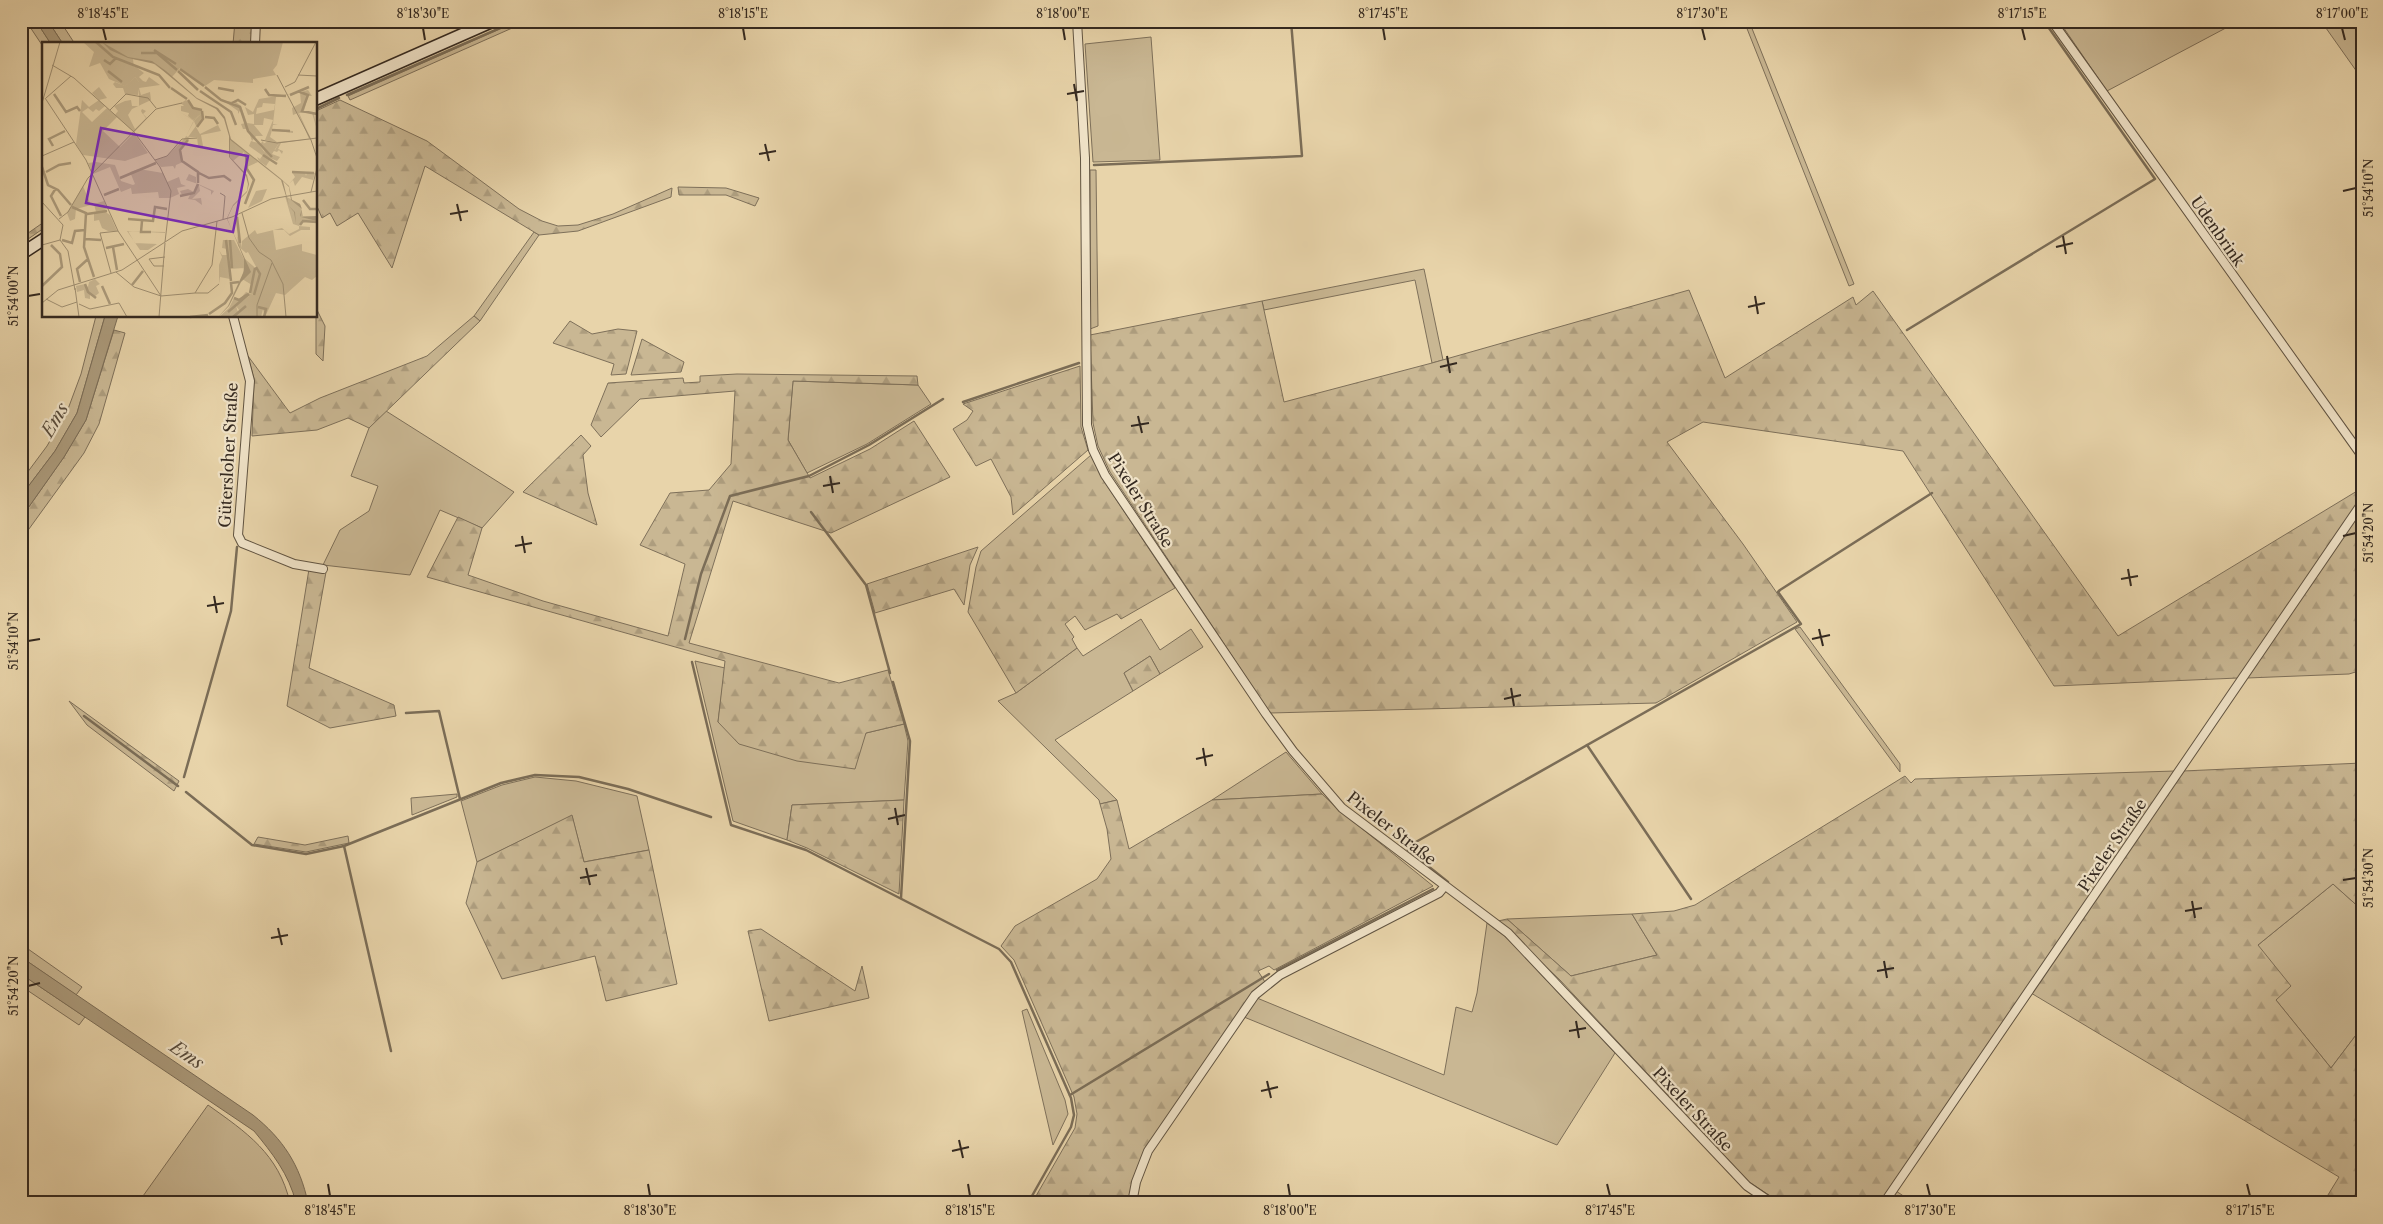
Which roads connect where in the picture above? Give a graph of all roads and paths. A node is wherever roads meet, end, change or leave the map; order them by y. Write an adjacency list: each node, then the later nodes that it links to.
1 (256, 21): 5 (street)
2 (493, 21): 6 (main road)
3 (1077, 21): 13 (street, Pixeler Straße)
4 (2052, 21): 10 (street, Udenbrink)
5 (255, 42)
6 (318, 98)
7 (42, 240): 8 (main road)
8 (21, 254)
9 (234, 318): 12 (street, Gütersloher Straße)
10 (2362, 456)
11 (2362, 503): 16 (street, Pixeler Straße)
12 (323, 569)
13 (1444, 887): 14 (street, Pixeler Straße); 15 (street, Pixeler Straße)
14 (1132, 1203)
15 (1772, 1203)
16 (1884, 1203)

